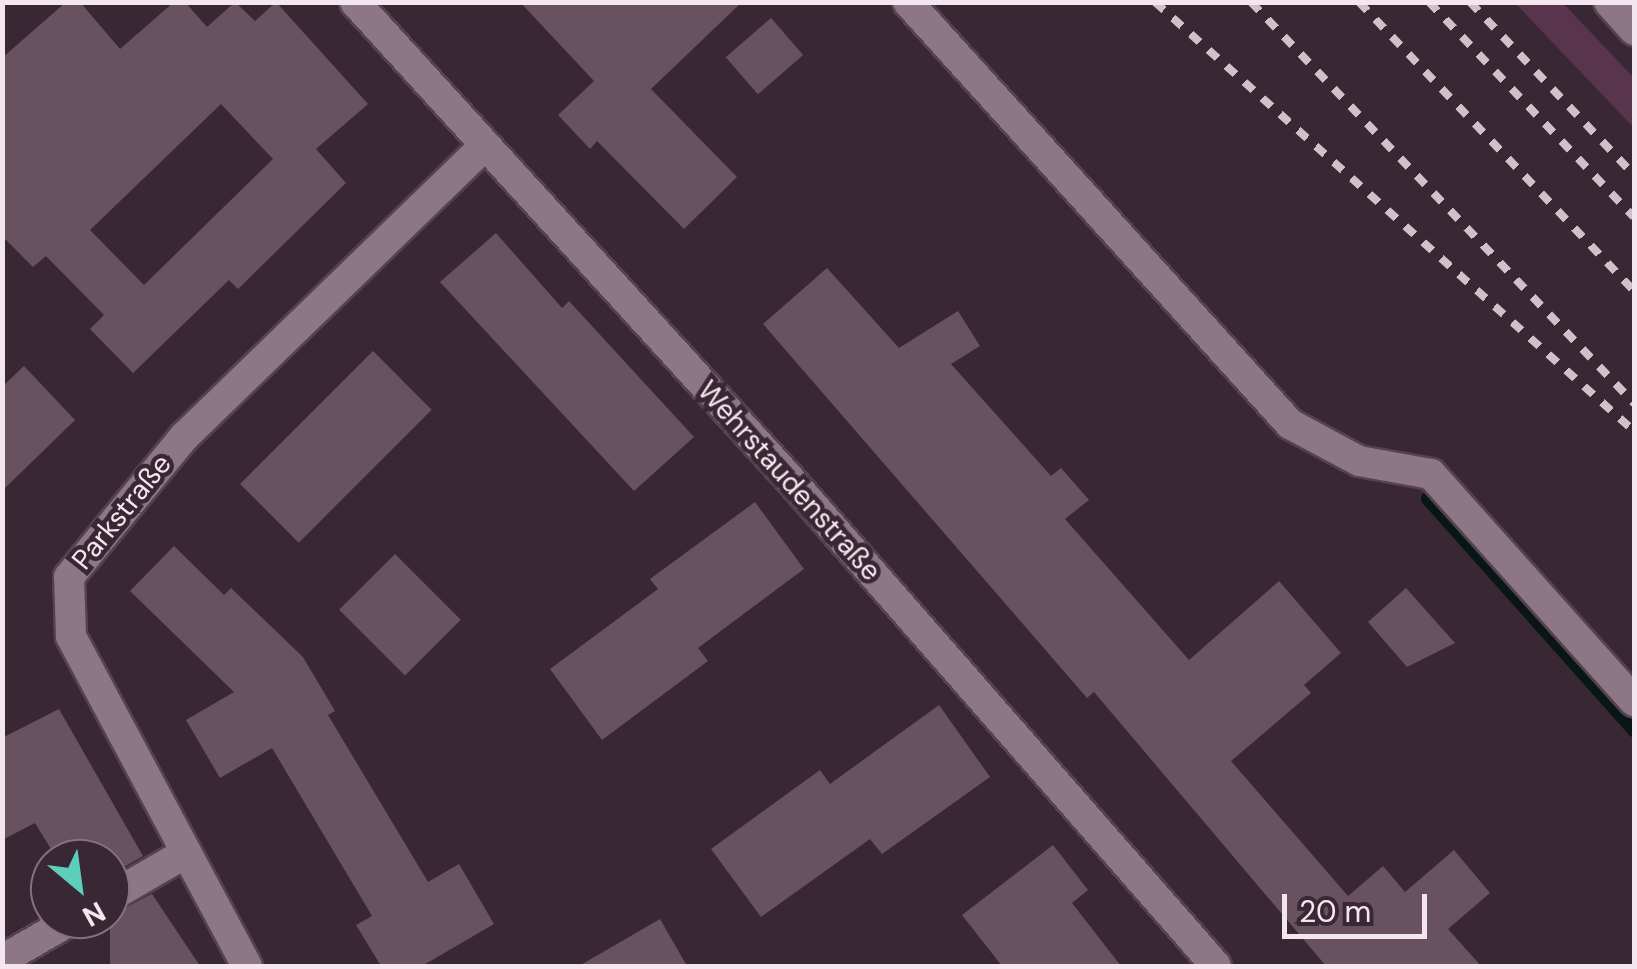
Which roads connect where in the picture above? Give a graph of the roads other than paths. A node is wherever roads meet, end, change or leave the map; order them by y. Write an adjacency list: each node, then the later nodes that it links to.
1 (355, 2): 5 (street, Wehrstaudenstraße)
2 (908, 2): 6 (street)
3 (1609, 2): 4 (street)
4 (1634, 30)
5 (486, 145): 7 (street, Parkstraße); 12 (street, Wehrstaudenstraße)
6 (1634, 701)
7 (186, 853): 8 (street); 11 (street, Parkstraße)
8 (130, 885)
9 (38, 939): 10 (street)
10 (2, 960)
11 (247, 966)
12 (1216, 966)

